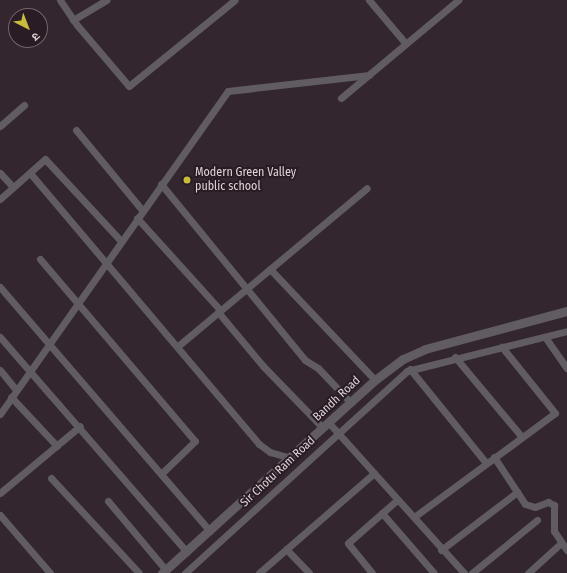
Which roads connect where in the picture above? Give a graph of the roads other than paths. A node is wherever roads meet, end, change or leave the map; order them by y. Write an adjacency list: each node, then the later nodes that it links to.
1 (60, 0): 6 (street)
2 (106, 0): 6 (street)
3 (235, 0): 6 (street)
4 (369, 0): 7 (street)
5 (458, 0): 7 (street)
6 (73, 20)
7 (406, 44): 8 (street)
8 (369, 75): 9 (street); 15 (street)
9 (341, 98)
10 (24, 106): 11 (street)
11 (0, 125)
12 (76, 130): 19 (street)
13 (0, 173): 16 (street)
14 (30, 173): 16 (street); 21 (street); 23 (street)
15 (161, 184): 19 (street); 26 (street)
16 (13, 187): 18 (street)
17 (367, 188): 24 (street)
18 (0, 199)
19 (143, 211): 20 (street)
20 (138, 218): 21 (street); 28 (street)
21 (121, 241): 23 (street)
22 (40, 258): 27 (street)
23 (106, 261): 27 (street); 34 (street)
24 (270, 269): 26 (street); 41 (street)
25 (0, 287): 33 (street)
26 (246, 287): 28 (street); 44 (street)
27 (78, 301): 33 (street); 55 (street)
28 (219, 311): 34 (street); 46 (street)
29 (567, 311): 41 (street, Bandh Road)
30 (567, 331): 32 (street, Sir Chotu Ram Road)
31 (0, 337): 40 (street)
32 (545, 337): 35 (street, Sir Chotu Ram Road); 37 (street)
33 (49, 344): 40 (street); 55 (street)
34 (178, 346): 52 (street)
35 (502, 347): 36 (street, Sir Chotu Ram Road); 49 (street)
36 (455, 357): 38 (street, Sir Chotu Ram Road); 49 (street)
37 (567, 368)
38 (410, 369): 48 (street, Sir Chotu Ram Road); 53 (street)
39 (0, 370): 42 (street)
40 (29, 372): 42 (street); 47 (street)
41 (374, 380): 44 (street, Bandh Road)
42 (16, 390): 43 (street)
43 (11, 397): 45 (street); 50 (street)
44 (350, 402): 46 (street, Bandh Road)
45 (0, 414)
46 (326, 425): 48 (street); 52 (street, Bandh Road)
47 (80, 426): 50 (street); 70 (street)
48 (338, 433): 54 (street); 74 (street, Sir Chotu Ram Road)
49 (522, 438): 51 (street)
50 (56, 446): 58 (street)
51 (494, 457): 53 (street); 57 (street)
52 (291, 458): 65 (street, Bandh Road)
53 (486, 463): 63 (street)
54 (374, 473): 59 (street); 67 (street)
55 (161, 474): 65 (street)
56 (51, 478): 73 (street)
57 (517, 492): 66 (street); 68 (street)
58 (0, 493)
59 (398, 500): 61 (street); 63 (street)
60 (108, 502): 71 (street)
61 (382, 513): 77 (street); 78 (street)
62 (0, 515): 72 (street)
63 (414, 517): 68 (street)
64 (536, 520): 80 (street)
65 (210, 531): 70 (street, Bandh Road)
66 (561, 543): 69 (street); 81 (street)
67 (286, 549): 75 (street); 76 (street)
68 (441, 550): 79 (street)
69 (567, 550)
70 (187, 552): 71 (street, Bandh Road)
71 (164, 572)
72 (50, 573)
73 (139, 573)
74 (185, 573)
75 (260, 573)
76 (309, 573)
77 (372, 573)
78 (434, 573)
79 (464, 573)
80 (472, 573)
81 (528, 573)

